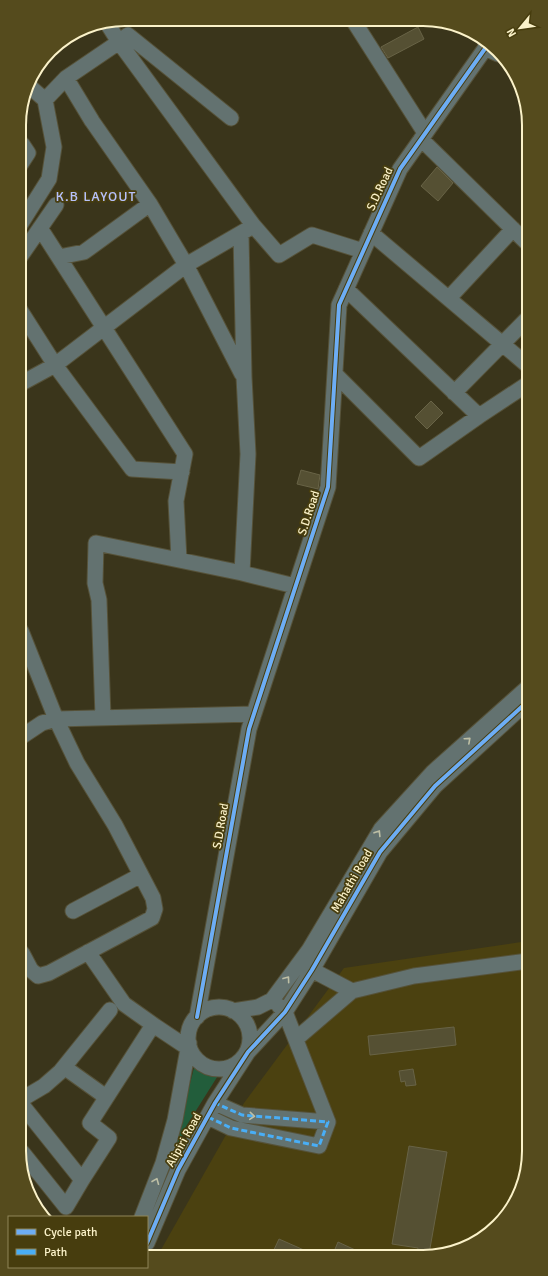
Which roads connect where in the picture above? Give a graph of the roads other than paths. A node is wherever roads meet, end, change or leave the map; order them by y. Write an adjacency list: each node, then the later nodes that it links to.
1 (357, 26): 9 (street)
2 (110, 27): 3 (street)
3 (119, 42): 5 (street); 8 (street); 13 (street)
4 (488, 51): 9 (street, S.D.Road)
5 (66, 78): 7 (street); 10 (street)
6 (33, 89): 7 (street)
7 (45, 100): 12 (street)
8 (231, 118)
9 (423, 136): 15 (street); 16 (street, S.D.Road)
10 (150, 204): 21 (street); 22 (street)
11 (56, 205): 14 (street)
12 (26, 215)
13 (253, 225): 17 (street); 20 (street)
14 (40, 228): 19 (street); 21 (street)
15 (513, 229): 18 (street); 24 (street)
16 (371, 233): 20 (street, S.D.Road); 24 (street)
17 (241, 234): 22 (street); 32 (street)
18 (522, 238)
19 (26, 248)
20 (363, 252): 23 (street, S.D.Road)
21 (59, 257): 27 (street)
22 (186, 265): 27 (street); 32 (street)
23 (346, 289): 31 (street, S.D.Road); 35 (street)
24 (449, 298): 28 (street)
25 (26, 319): 30 (street)
26 (522, 324): 28 (street)
27 (104, 328): 30 (street); 37 (street)
28 (503, 344): 29 (street); 35 (street)
29 (522, 361)
30 (55, 365): 33 (street); 37 (street)
31 (335, 374): 36 (street); 40 (street, S.D.Road)
32 (244, 377): 39 (street)
33 (26, 381)
34 (522, 388): 36 (street)
35 (454, 393): 36 (street)
36 (479, 416)
37 (182, 472): 38 (street)
38 (179, 560): 39 (street); 45 (street)
39 (242, 573): 40 (street)
40 (295, 586): 44 (street, S.D.Road)
41 (26, 644): 46 (street)
42 (522, 693): 48 (street, Mahathi Road, one-way to 42)
43 (522, 709): 48 (street, Mahathi Road)
44 (254, 714): 45 (street); 60 (street, S.D.Road)
45 (103, 717): 46 (street)
46 (56, 719): 47 (street); 49 (street)
47 (26, 734)
48 (437, 776): 54 (street, Mahathi Road); 56 (street, Mahathi Road, one-way to 48)
49 (141, 875): 50 (street); 51 (street)
50 (73, 911)
51 (88, 952): 52 (street); 61 (street)
52 (26, 961)
53 (522, 962): 55 (street)
54 (312, 970): 55 (street); 59 (street, Mahathi Road)
55 (352, 991): 62 (street)
56 (272, 1000): 58 (street); 59 (street)
57 (110, 1010): 65 (street)
58 (233, 1011): 60 (street); 64 (street)
59 (285, 1012): 62 (street); 64 (street, Mahathi Road)
60 (197, 1017): 63 (street)
61 (155, 1026): 63 (street); 67 (street)
62 (296, 1039): 71 (street)
63 (188, 1046): 64 (street); 74 (street, Alipiri Road, one-way to 63)
64 (248, 1052): 68 (street, Alipiri Road)
65 (64, 1067): 66 (street); 67 (street)
66 (26, 1097)
67 (106, 1097): 73 (street)
68 (215, 1104): 70 (street, Alipiri Road); 71 (street, one-way to 71)
69 (26, 1111): 73 (street)
70 (208, 1117): 71 (street); 75 (street, Alipiri Road)
71 (328, 1122)
72 (27, 1158): 73 (street)
73 (82, 1180)
74 (142, 1216)
75 (148, 1241)

